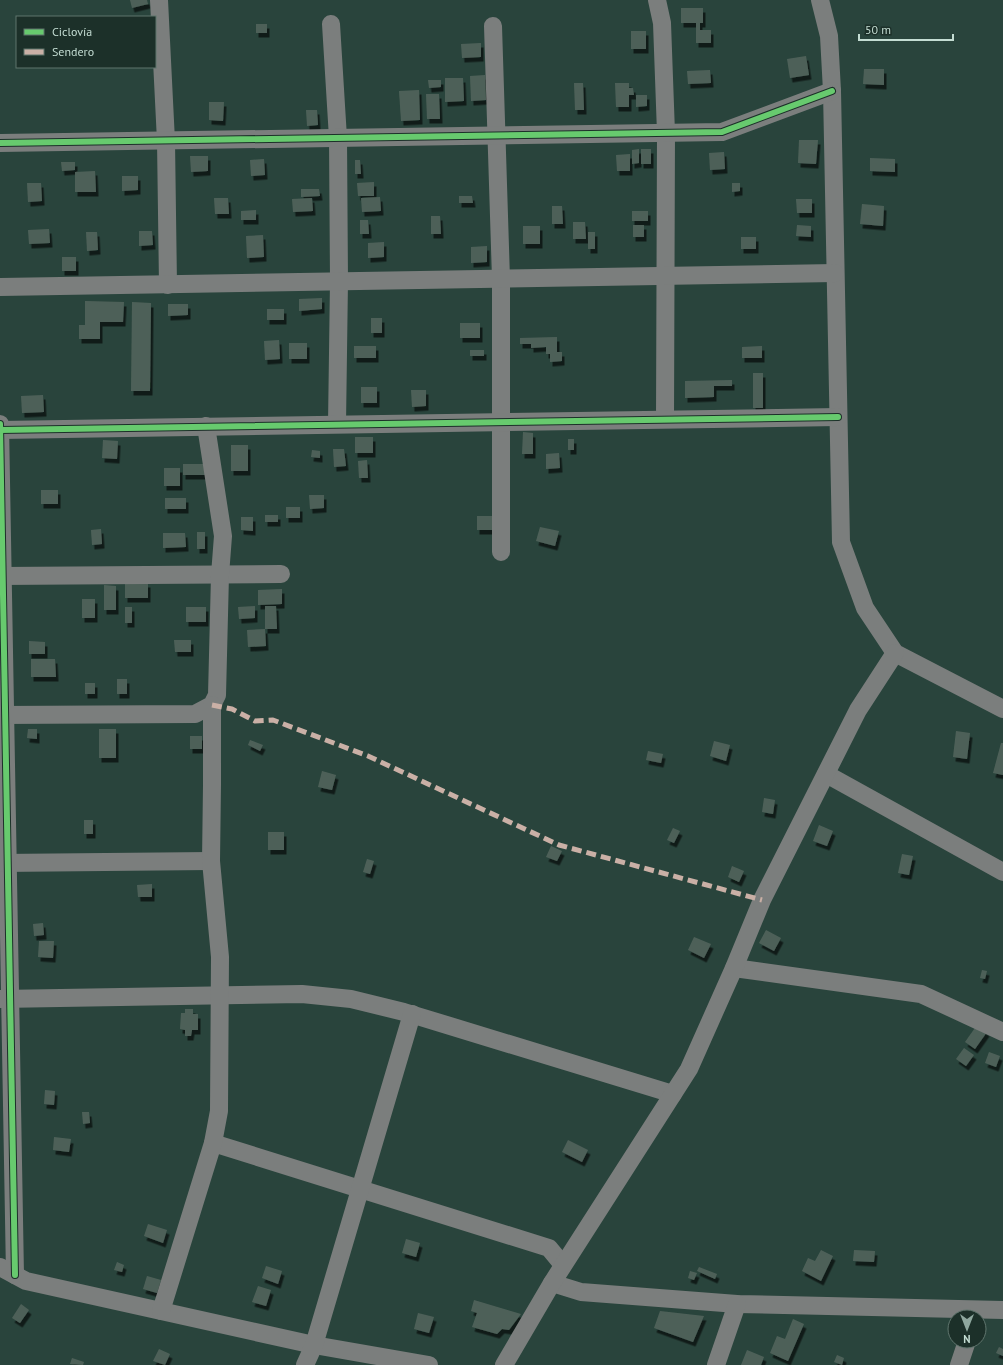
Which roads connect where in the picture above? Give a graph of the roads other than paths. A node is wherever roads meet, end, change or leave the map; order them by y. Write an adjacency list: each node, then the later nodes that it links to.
1 (159, 0): 10 (street)
2 (657, 0): 7 (street)
3 (820, 0): 6 (street)
4 (331, 24): 9 (street)
5 (493, 26): 8 (street)
6 (832, 90): 7 (street); 12 (street)
7 (666, 133): 8 (street); 13 (street)
8 (497, 135): 9 (street); 14 (street)
9 (338, 138): 10 (street); 15 (street)
10 (166, 141): 11 (street); 16 (street)
11 (0, 143)
12 (836, 273): 13 (street); 18 (street)
13 (666, 276): 14 (street); 19 (street)
14 (501, 279): 15 (street); 20 (street)
15 (339, 282): 16 (street); 22 (street)
16 (168, 285): 17 (street)
17 (0, 288)
18 (838, 417): 19 (street); 29 (street)
19 (665, 419): 20 (street)
20 (501, 422): 22 (street); 25 (street)
21 (0, 424): 24 (street)
22 (337, 424): 23 (street)
23 (206, 426): 24 (street); 27 (street)
24 (0, 430): 28 (street)
25 (501, 552)
26 (281, 574): 27 (street)
27 (220, 575): 28 (street); 30 (street)
28 (1, 576): 32 (street)
29 (895, 653): 31 (street); 33 (street)
30 (212, 705): 32 (street); 34 (street)
31 (1003, 709)
32 (3, 715): 35 (street)
33 (826, 774): 36 (street); 37 (street)
34 (210, 861): 35 (street); 38 (street)
35 (4, 863): 39 (street)
36 (1003, 872)
37 (734, 968): 41 (street); 42 (street)
38 (220, 996): 39 (street); 40 (street); 43 (street)
39 (5, 1000): 46 (street)
40 (412, 1014): 42 (street); 44 (street)
41 (1003, 1032)
42 (673, 1094): 45 (street)
43 (213, 1143): 44 (street); 50 (street)
44 (360, 1189): 45 (street); 53 (street)
45 (563, 1265): 47 (street)
46 (8, 1271): 50 (street)
47 (552, 1283): 48 (street); 57 (street)
48 (737, 1304): 51 (street); 58 (street)
49 (1003, 1310): 52 (street)
50 (161, 1311): 53 (street)
51 (947, 1312)
52 (987, 1312)
53 (314, 1345): 55 (street); 56 (street)
54 (964, 1349): 59 (street)
55 (306, 1365)
56 (428, 1365)
57 (504, 1365)
58 (716, 1365)
59 (959, 1365)

